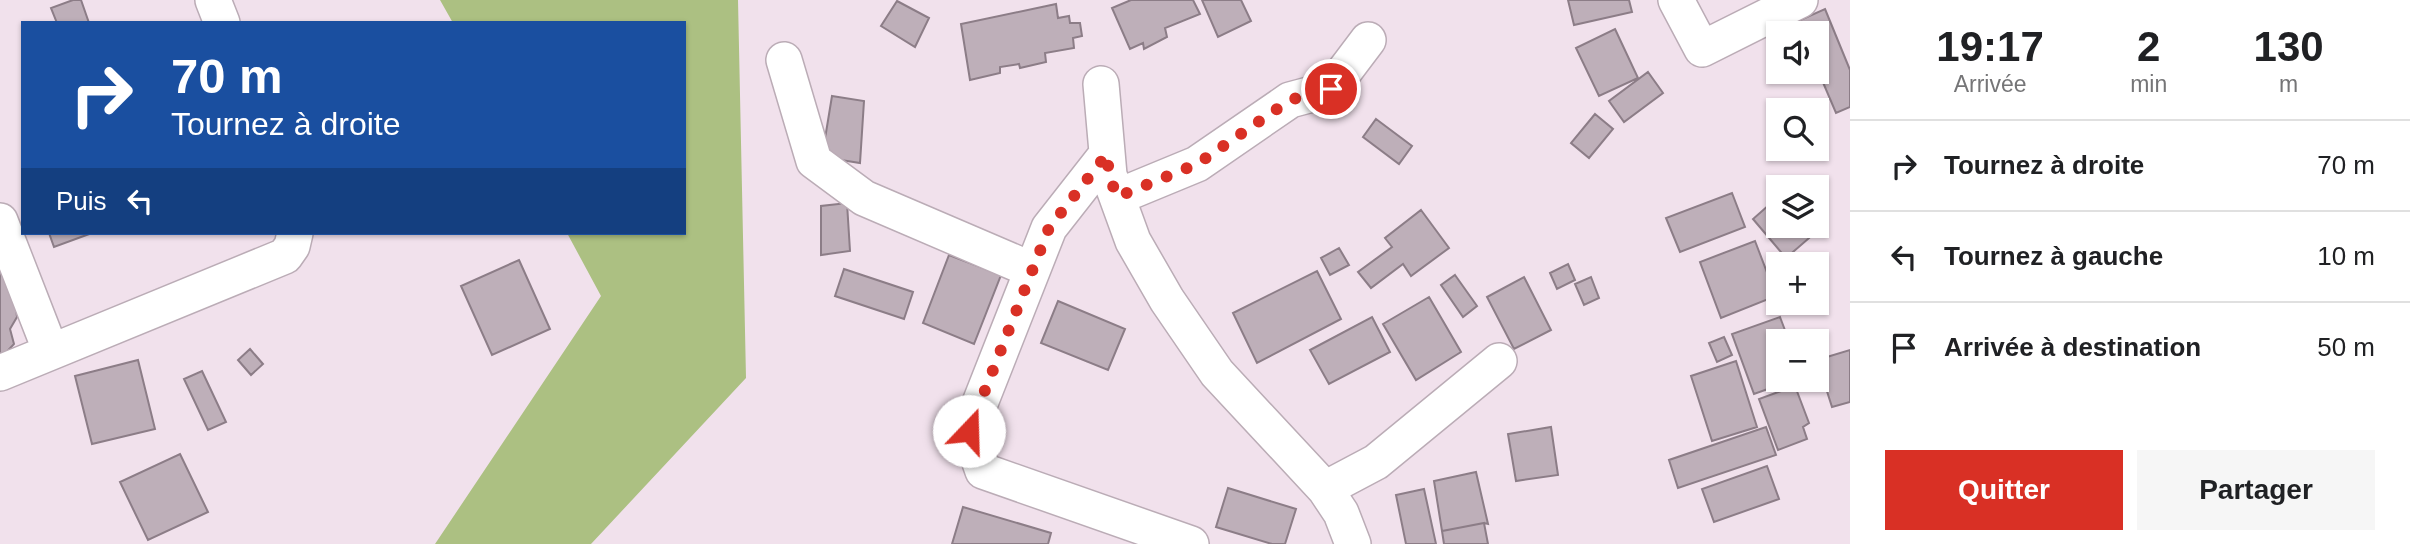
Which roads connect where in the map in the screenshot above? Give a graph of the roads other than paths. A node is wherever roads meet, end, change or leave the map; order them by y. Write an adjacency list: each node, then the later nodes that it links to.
1 (213, 0): 4 (street)
2 (1675, 0): 3 (street)
3 (1800, 0)
4 (221, 21)
5 (1368, 40): 9 (street)
6 (784, 60): 12 (street)
7 (1101, 84): 8 (street)
8 (1107, 154): 9 (street); 12 (street)
9 (1117, 197): 16 (street)
10 (0, 221): 13 (street)
11 (295, 235): 13 (street)
12 (1032, 270): 17 (street)
13 (51, 352): 15 (street)
14 (1499, 361): 16 (street)
15 (0, 373)
16 (1325, 489): 18 (street)
17 (1192, 544)
18 (1353, 544)

